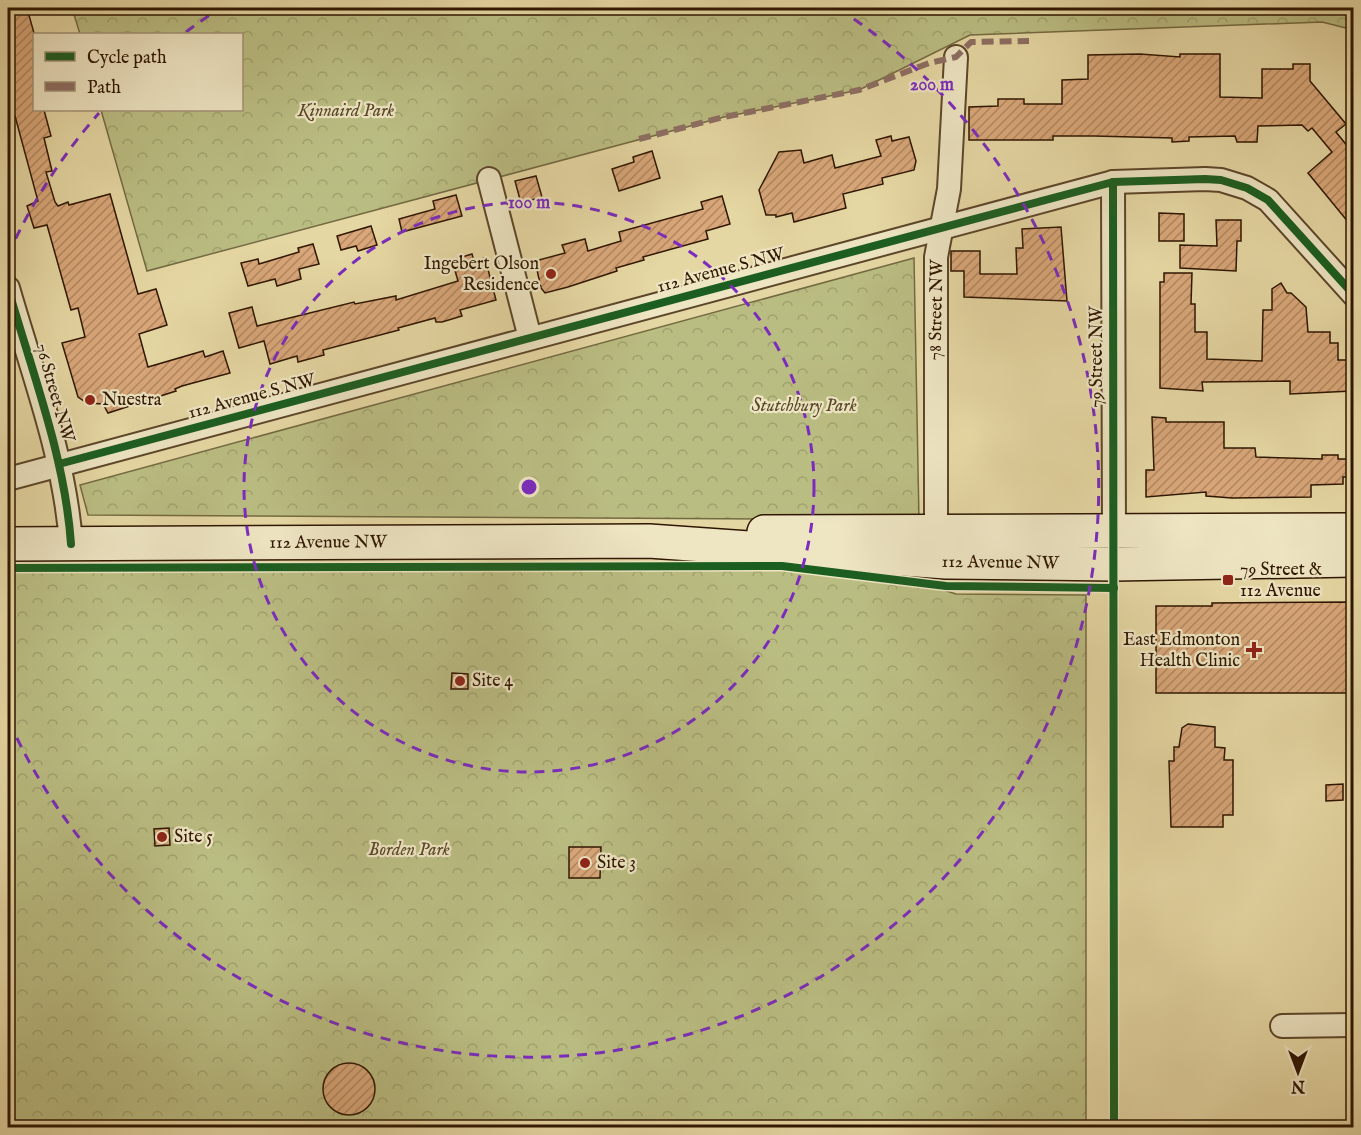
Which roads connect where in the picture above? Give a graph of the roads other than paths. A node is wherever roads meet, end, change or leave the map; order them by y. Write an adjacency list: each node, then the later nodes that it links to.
1 (956, 57): 4 (street, 78 Street NW)
2 (489, 179): 7 (street)
3 (1113, 182): 4 (street, 112 Avenue S NW); 6 (street, 112 Avenue S NW); 12 (street, 79 Street NW)
4 (943, 228): 7 (street, 112 Avenue S NW); 11 (street, 78 Street NW)
5 (8, 288): 8 (street, 76 Street NW)
6 (1353, 295)
7 (530, 338): 8 (street, 112 Avenue S NW)
8 (59, 464): 9 (street, 112 Avenue S NW); 15 (street, 76 Street NW)
9 (8, 479)
10 (1353, 530): 12 (main road, 112 Avenue NW)
11 (936, 531): 12 (main road, 112 Avenue NW); 13 (main road, 112 Avenue NW); 17 (street, 78 Street NW)
12 (1114, 533)
13 (649, 541): 15 (main road, 112 Avenue NW); 17 (main road, 112 Avenue NW)
14 (8, 544): 15 (main road, 112 Avenue NW)
15 (71, 544)
16 (1353, 560): 17 (main road, 112 Avenue NW)
17 (946, 562)
18 (1353, 1025): 19 (street)
19 (1282, 1026)

